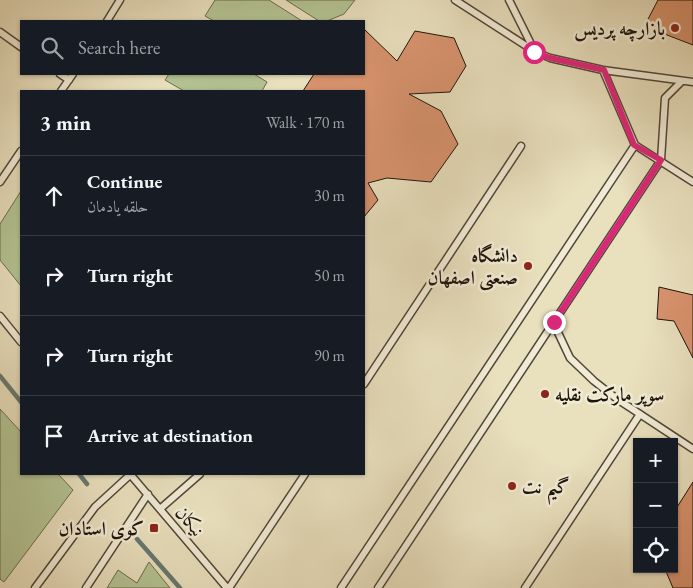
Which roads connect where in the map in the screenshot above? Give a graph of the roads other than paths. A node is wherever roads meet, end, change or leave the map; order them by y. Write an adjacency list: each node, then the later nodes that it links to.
1 (120, 0): 4 (lane)
2 (455, 0): 7 (lane)
3 (509, 0): 7 (lane)
4 (108, 20)
5 (0, 32): 6 (lane)
6 (20, 46)
7 (534, 52): 8 (lane)
8 (604, 70): 10 (lane); 13 (lane)
9 (71, 77): 12 (lane)
10 (682, 81): 11 (lane); 16 (lane)
11 (693, 82)
12 (62, 90)
13 (634, 145): 16 (lane); 34 (lane)
14 (521, 146): 22 (lane)
15 (20, 152): 17 (lane)
16 (661, 160): 18 (lane); 20 (lane)
17 (0, 182)
18 (693, 182)
19 (0, 316): 21 (lane)
20 (554, 322): 23 (lane); 35 (lane)
21 (20, 341)
22 (365, 382)
23 (640, 414): 24 (lane); 36 (lane)
24 (693, 448)
25 (130, 475): 31 (lane)
26 (132, 475): 29 (lane, نیکان)
27 (199, 475): 30 (lane)
28 (303, 475): 33 (lane)
29 (148, 494): 30 (lane, نیکان); 32 (lane)
30 (160, 509): 33 (lane, نیکان)
31 (35, 588)
32 (86, 588)
33 (228, 588)
34 (341, 588)
35 (378, 588)
36 (525, 588)

